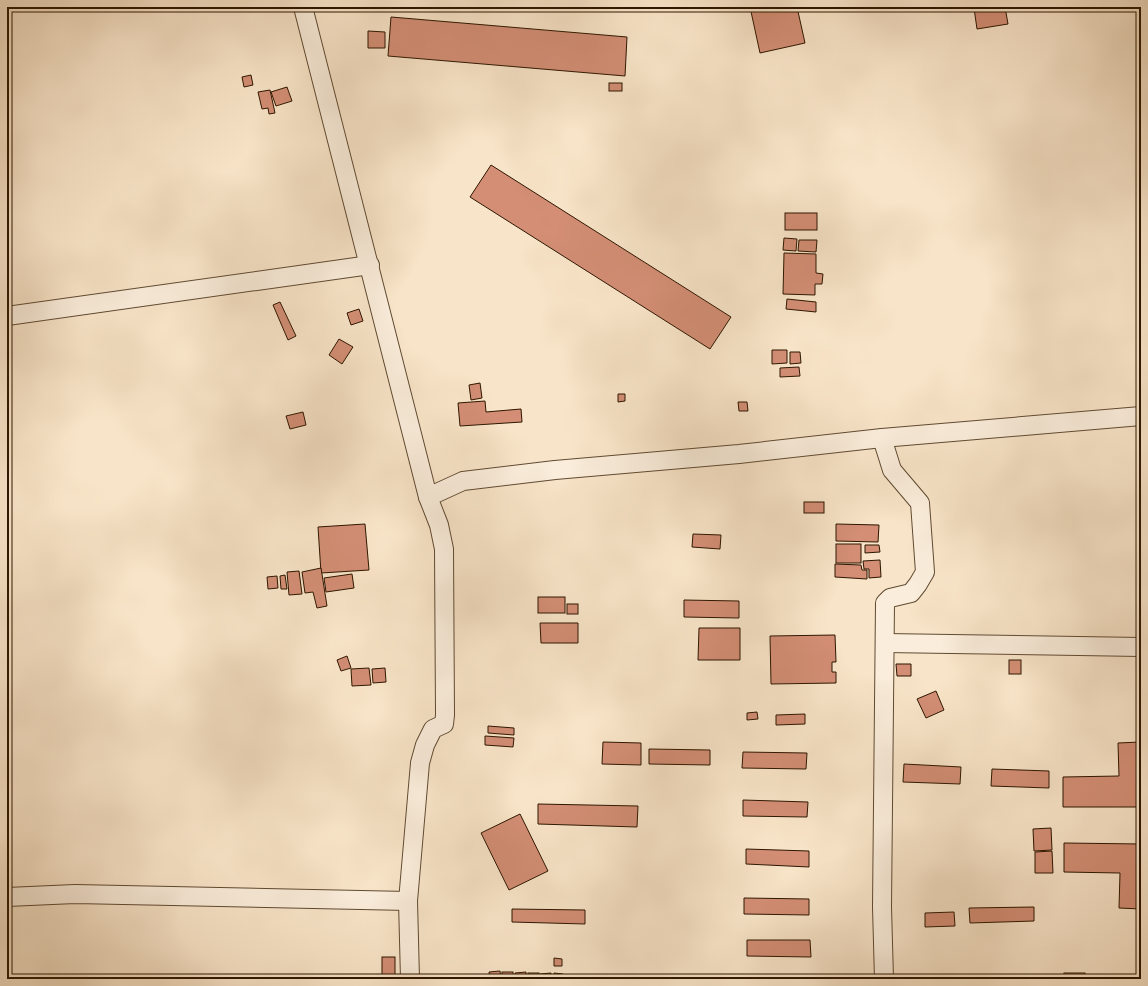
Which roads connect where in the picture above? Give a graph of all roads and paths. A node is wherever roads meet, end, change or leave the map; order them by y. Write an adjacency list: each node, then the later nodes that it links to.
1 (304, 7): 2 (street)
2 (370, 265): 3 (street); 6 (street)
3 (7, 316)
4 (1141, 416): 5 (street)
5 (882, 438): 6 (street); 7 (street)
6 (428, 497): 10 (street)
7 (885, 643): 8 (street); 12 (street)
8 (1141, 647)
9 (7, 897): 10 (street)
10 (408, 901): 11 (street)
11 (410, 979)
12 (884, 979)

